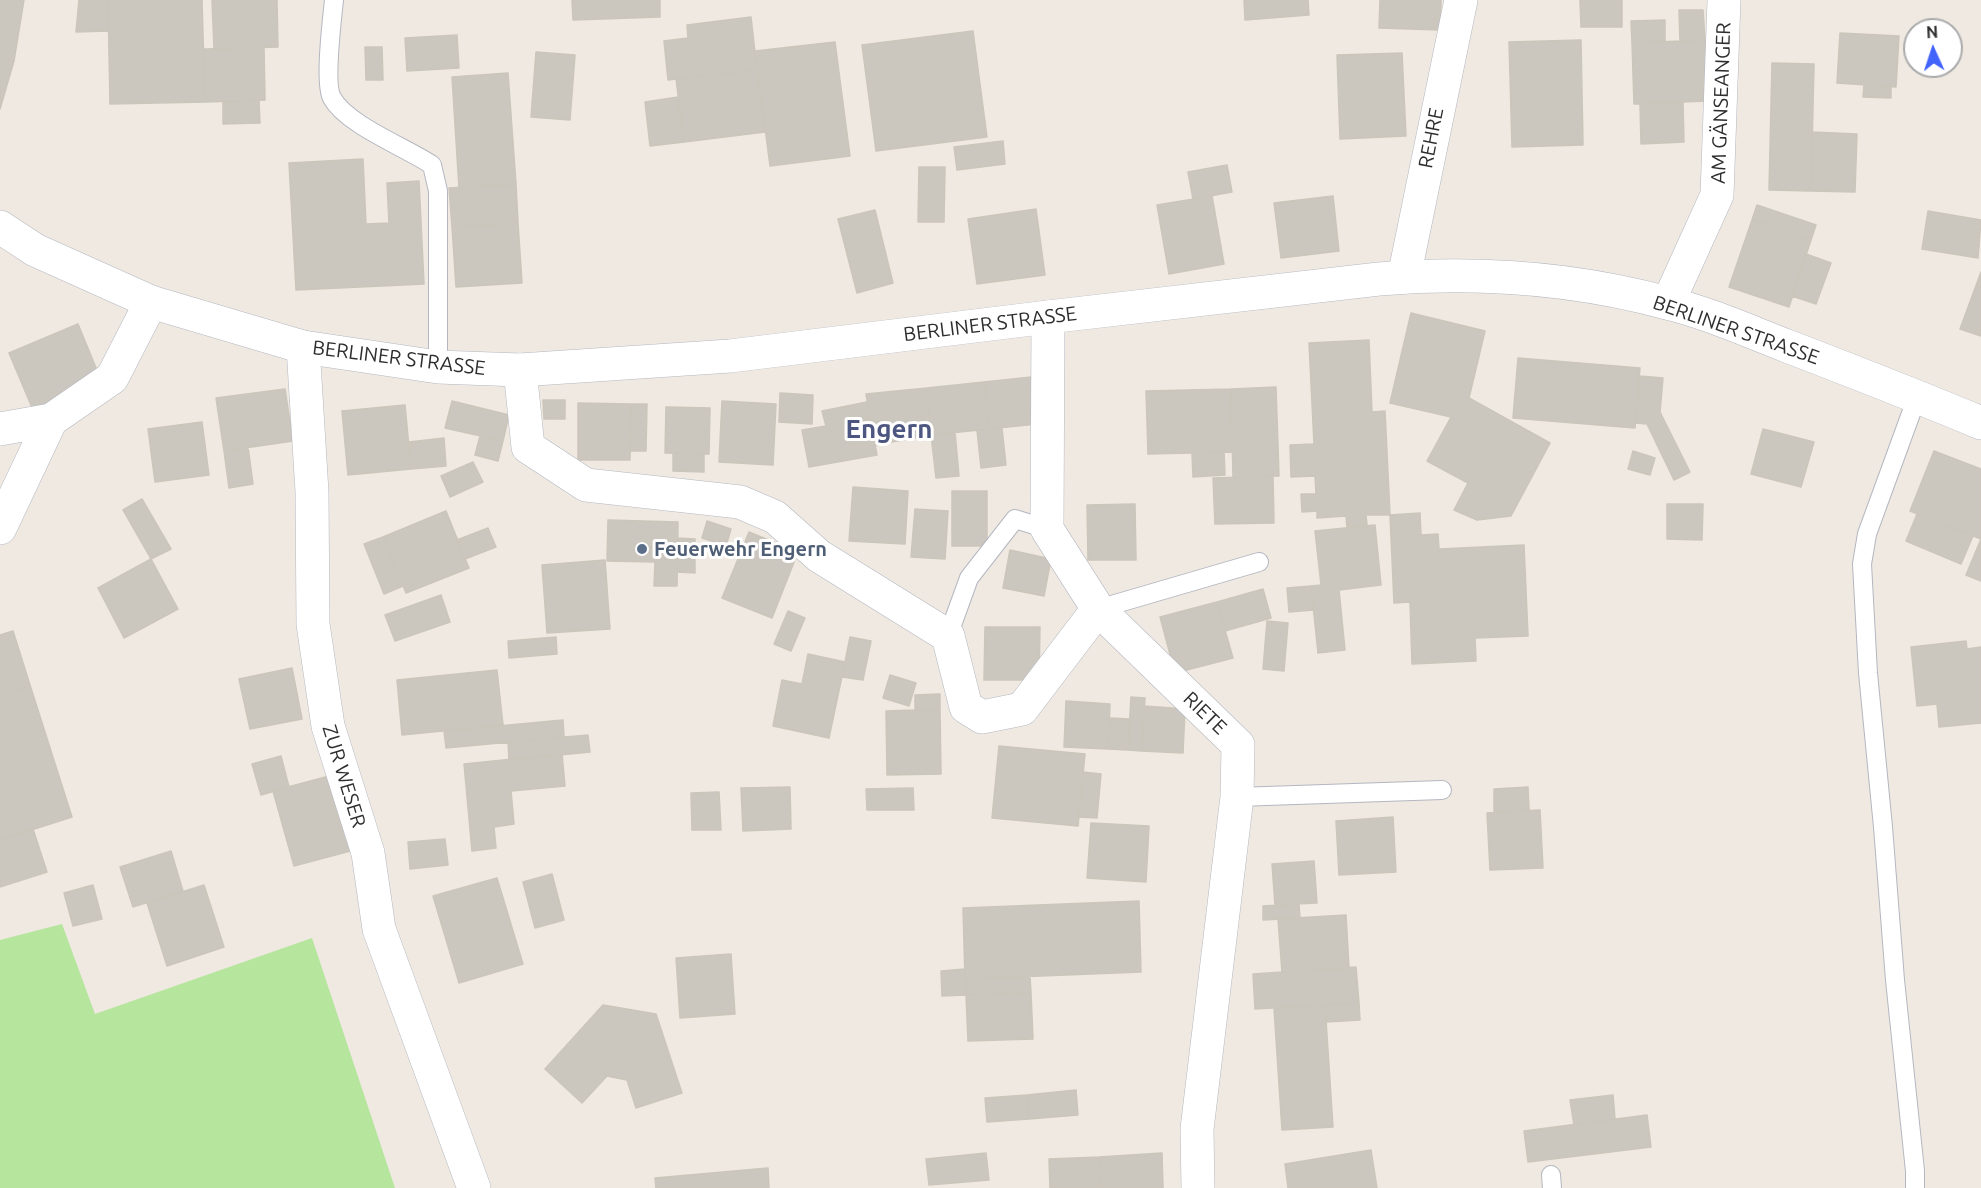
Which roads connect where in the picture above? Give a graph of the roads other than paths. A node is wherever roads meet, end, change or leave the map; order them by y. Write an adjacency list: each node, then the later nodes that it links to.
1 (334, 0): 10 (lane)
2 (1461, 0): 5 (street, REHRE)
3 (1724, 0): 7 (street, AM GÄNSEANGER)
4 (0, 227): 6 (street, BERLINER STRASSE)
5 (1404, 277): 7 (street, BERLINER STRASSE); 8 (street, BERLINER STRASSE)
6 (151, 302): 9 (street, BERLINER STRASSE); 13 (street)
7 (1668, 303): 12 (street, BERLINER STRASSE)
8 (1048, 317): 11 (street, BERLINER STRASSE); 17 (street)
9 (303, 347): 10 (street, BERLINER STRASSE); 23 (street, ZUR WESER)
10 (438, 367): 11 (street, BERLINER STRASSE)
11 (520, 370): 20 (street)
12 (1917, 397): 14 (street, BERLINER STRASSE); 25 (lane)
13 (51, 420): 15 (street); 16 (street)
14 (1981, 423)
15 (0, 429)
16 (0, 528)
17 (1047, 529): 19 (street, RIETE); 20 (lane)
18 (1259, 562): 19 (lane)
19 (1098, 609): 20 (street); 22 (street, RIETE)
20 (948, 636)
21 (1442, 790): 22 (lane)
22 (1237, 797): 24 (street, RIETE)
23 (474, 1188)
24 (1197, 1188)
25 (1915, 1188)

